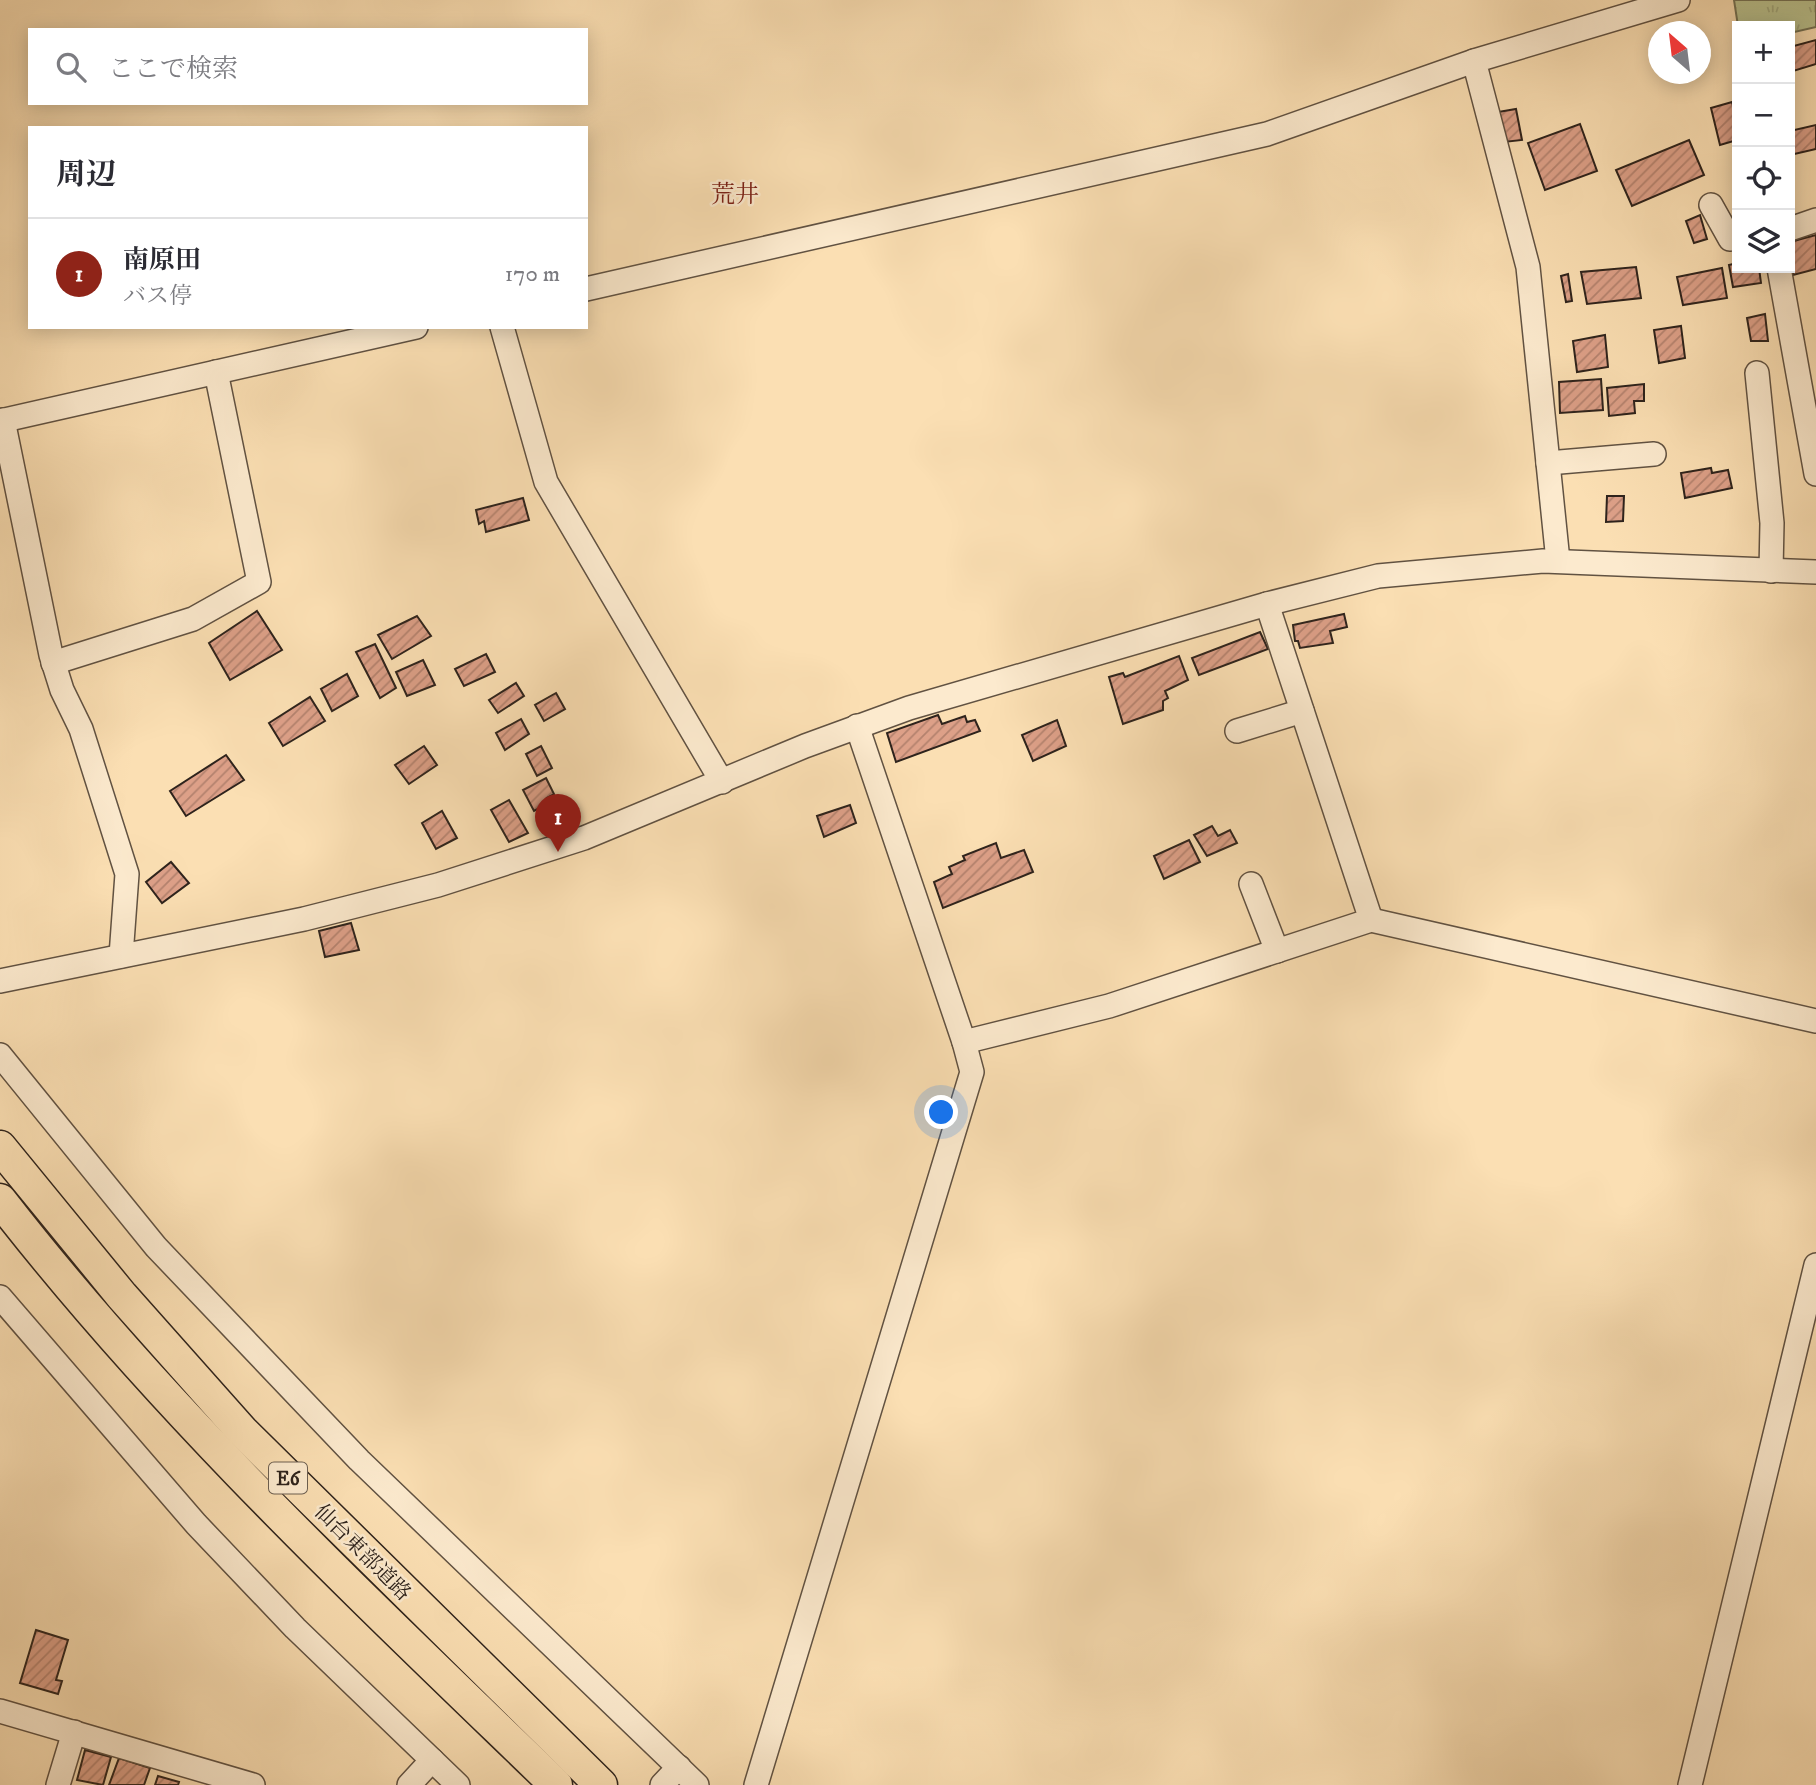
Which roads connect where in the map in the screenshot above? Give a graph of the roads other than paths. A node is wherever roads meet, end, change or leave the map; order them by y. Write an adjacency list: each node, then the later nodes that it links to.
1 (1678, 0): 2 (street)
2 (1474, 61): 8 (street); 15 (street)
3 (1711, 205): 6 (street)
4 (1816, 220): 5 (street)
5 (1795, 227)
6 (1732, 239)
7 (1780, 273): 16 (street)
8 (588, 289)
9 (407, 329): 11 (street)
10 (503, 329): 25 (street)
11 (216, 372): 13 (street); 21 (street)
12 (1757, 373): 18 (street)
13 (1, 421): 21 (street)
14 (1654, 454): 15 (street)
15 (1548, 463): 17 (street)
16 (1816, 474)
17 (1558, 561): 18 (street); 20 (street)
18 (1771, 571): 19 (street)
19 (1816, 572)
20 (1267, 604): 22 (street); 23 (street)
21 (53, 663): 29 (street)
22 (1302, 711): 24 (street); 27 (street)
23 (857, 726): 25 (street); 32 (street)
24 (1237, 731)
25 (722, 782): 29 (street)
26 (1251, 884): 28 (street)
27 (1371, 920): 28 (street); 31 (street)
28 (1277, 951): 32 (street)
29 (121, 956): 30 (street)
30 (0, 981)
31 (1816, 1021)
32 (964, 1042): 50 (street)
33 (0, 1055): 41 (street)
34 (0, 1147): 47 (highway, 仙台東部道路 / E6)
35 (0, 1200): 46 (highway, 仙台東部道路 / E6)
36 (1816, 1265): 51 (street)
37 (0, 1297): 40 (street)
38 (0, 1711): 39 (street)
39 (74, 1732): 42 (street); 43 (street)
40 (432, 1760): 44 (street); 45 (street)
41 (679, 1767): 48 (street); 49 (street)
42 (58, 1785)
43 (253, 1785)
44 (409, 1785)
45 (458, 1785)
46 (556, 1785)
47 (601, 1785)
48 (662, 1785)
49 (697, 1785)
50 (756, 1785)
51 (1690, 1785)

